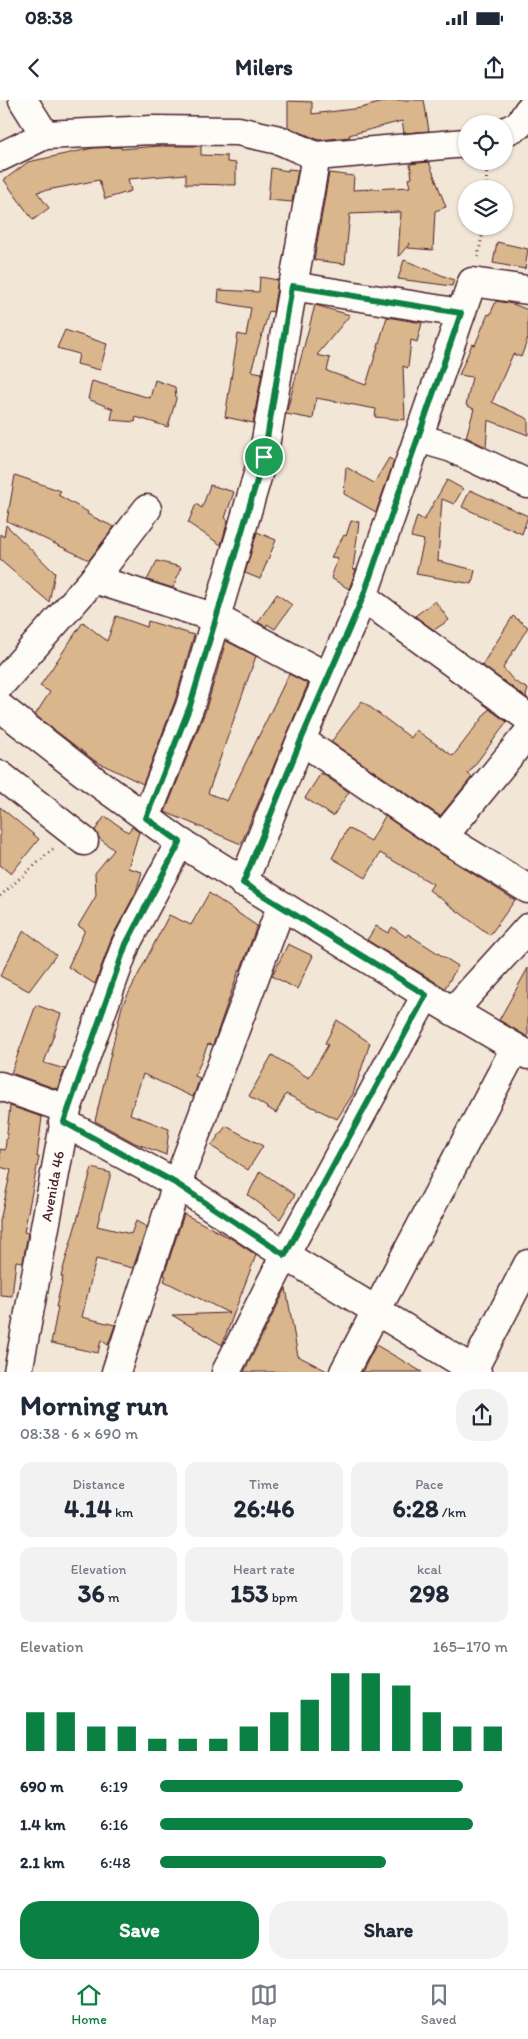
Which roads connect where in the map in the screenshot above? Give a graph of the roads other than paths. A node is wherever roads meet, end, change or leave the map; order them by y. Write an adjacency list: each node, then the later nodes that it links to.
1 (23, 100): 4 (street)
2 (528, 111): 3 (street)
3 (513, 128)
4 (45, 135): 6 (street); 7 (street)
5 (458, 144): 6 (street)
6 (316, 156): 8 (street)
7 (0, 157)
8 (292, 286): 10 (street); 16 (street)
9 (528, 290): 10 (street)
10 (461, 313): 11 (street)
11 (418, 438): 12 (street); 15 (street)
12 (528, 484)
13 (147, 509): 14 (street)
14 (94, 579): 16 (street); 18 (street)
15 (363, 597): 17 (street); 20 (street)
16 (216, 618): 17 (street); 24 (street)
17 (328, 677): 22 (street)
18 (0, 685)
19 (0, 707): 24 (street)
20 (528, 718)
21 (528, 733): 26 (street)
22 (301, 740): 26 (street); 28 (street)
23 (0, 775): 25 (street)
24 (146, 818): 27 (street)
25 (78, 836)
26 (443, 837): 29 (street)
27 (180, 842): 28 (street); 36 (street, Avenida 46)
28 (243, 883): 30 (street)
29 (528, 889)
30 (281, 907): 32 (street); 37 (street)
31 (528, 928): 33 (street)
32 (426, 995): 33 (street); 38 (street)
33 (453, 1011): 34 (street)
34 (522, 1051): 40 (street)
35 (0, 1086): 36 (street)
36 (65, 1115): 37 (street); 42 (street, Avenida 46)
37 (177, 1184): 38 (street); 43 (street)
38 (285, 1255): 40 (street); 44 (street)
39 (528, 1264): 41 (street)
40 (376, 1310): 41 (street); 45 (street)
41 (474, 1371)
42 (18, 1372)
43 (116, 1372)
44 (226, 1372)
45 (344, 1372)

